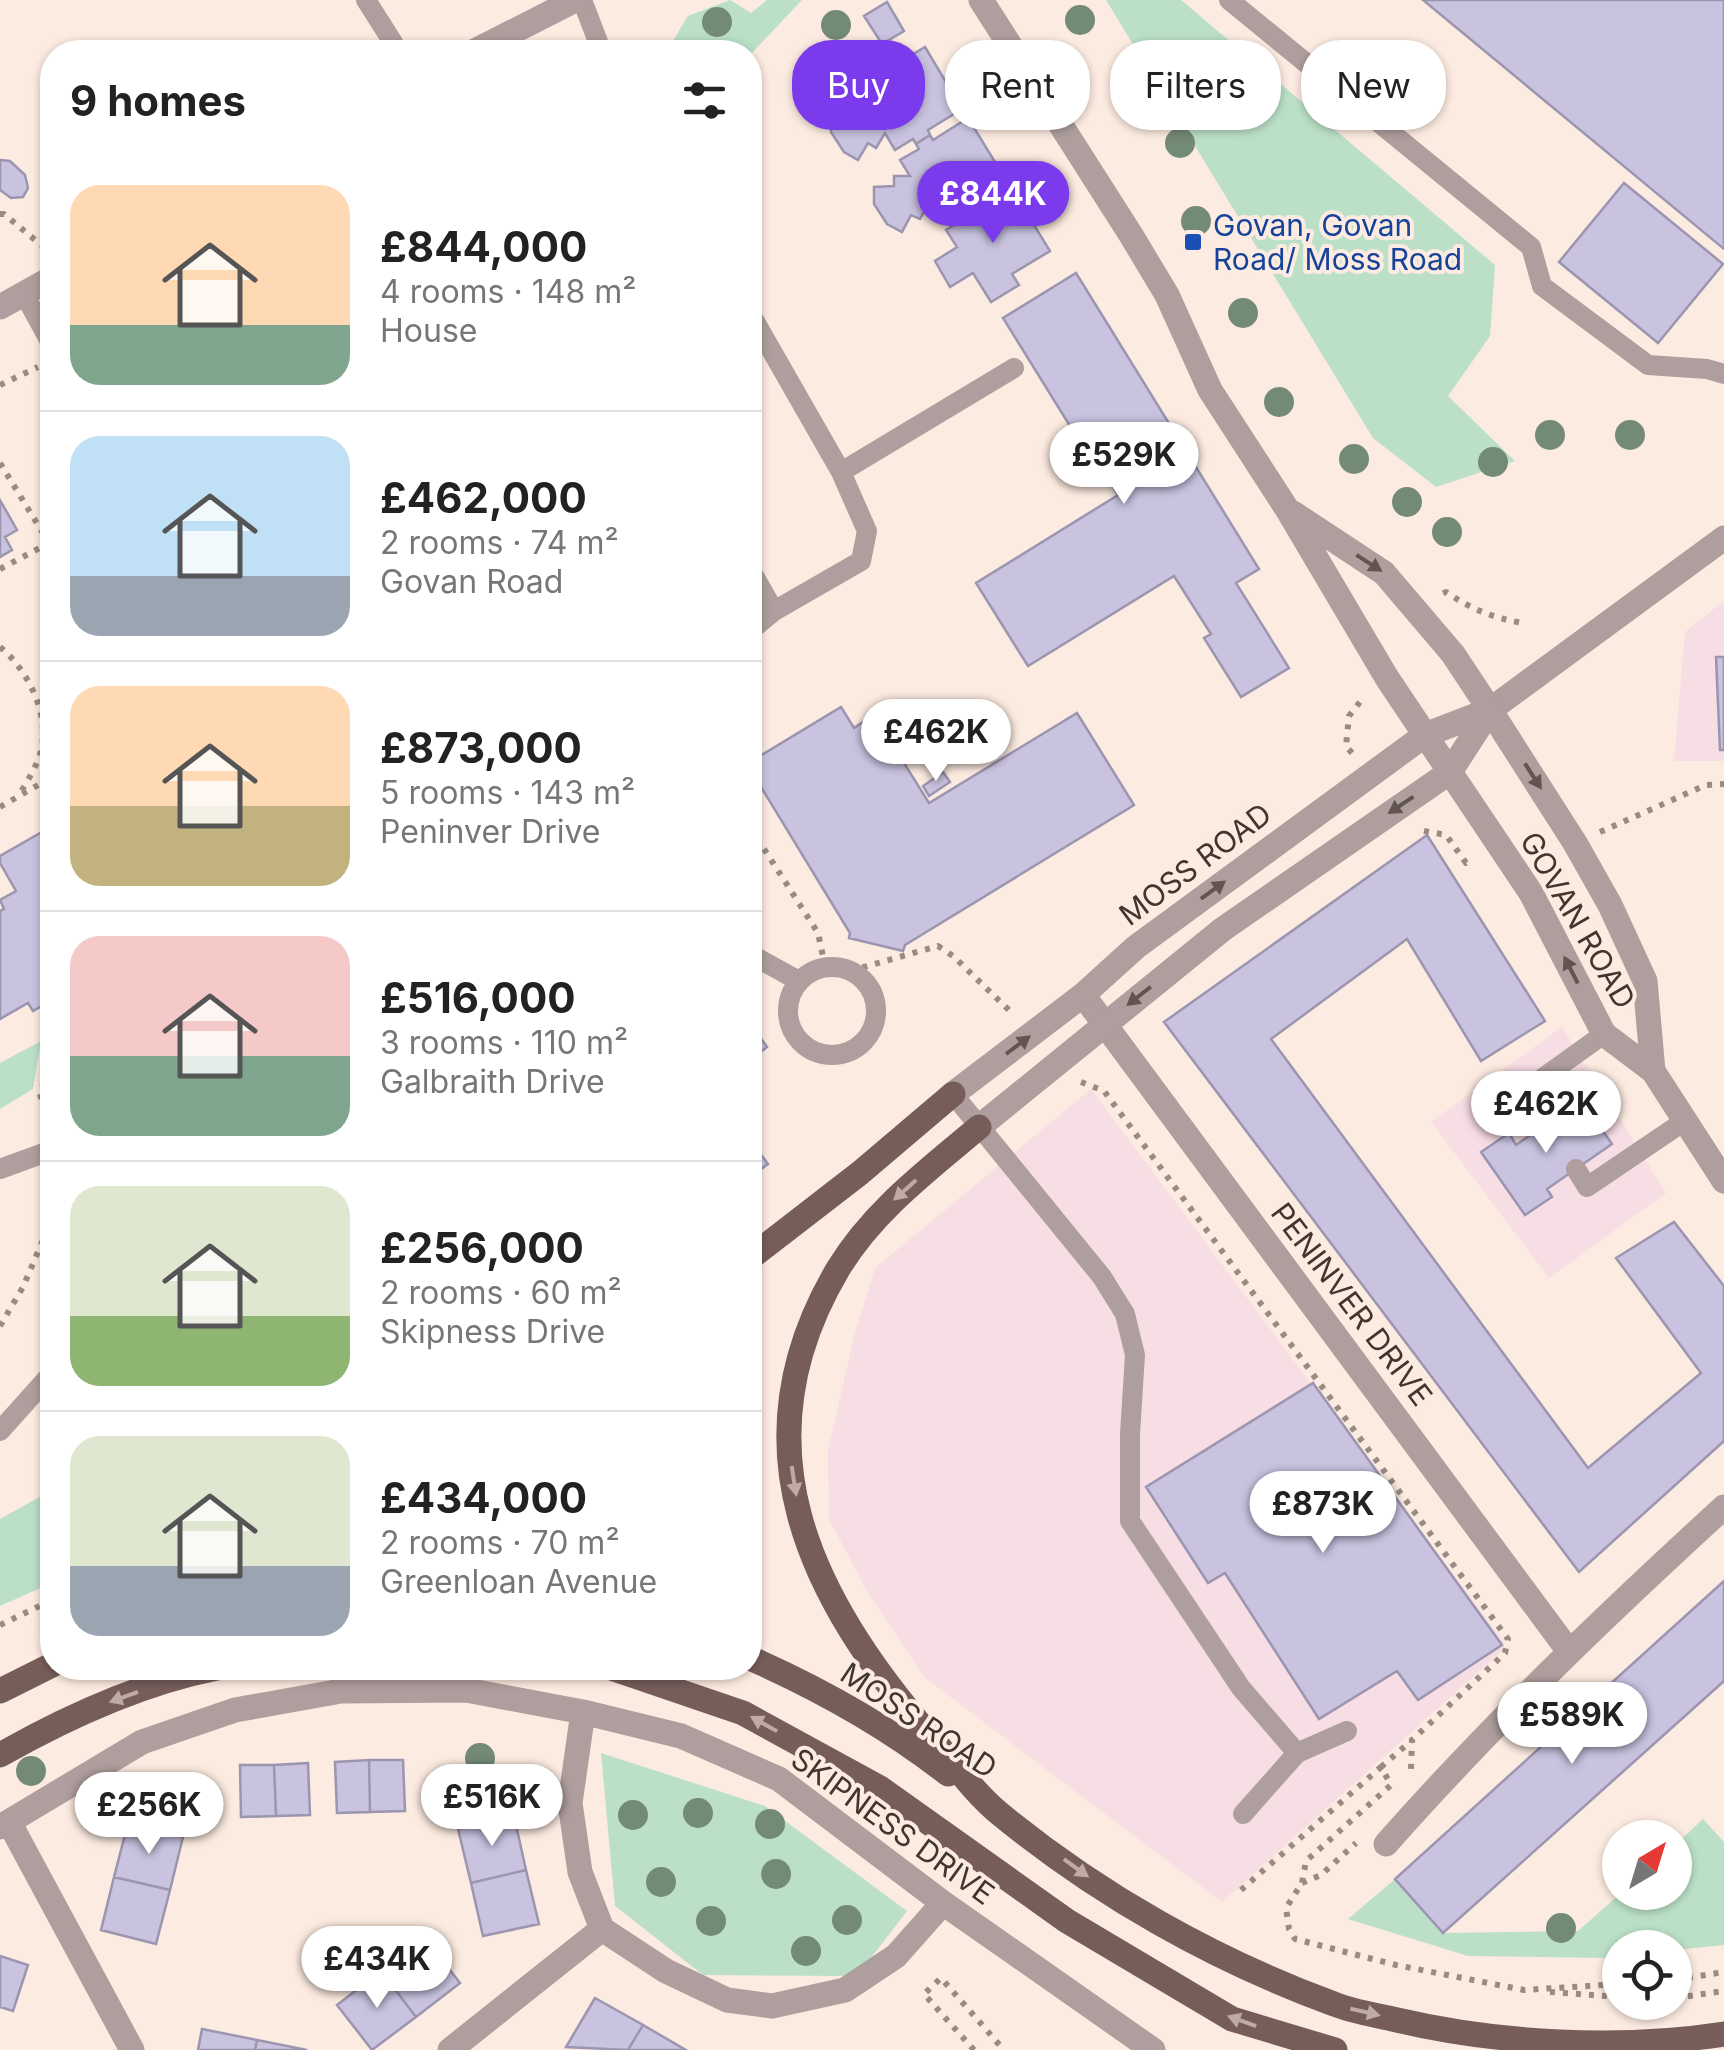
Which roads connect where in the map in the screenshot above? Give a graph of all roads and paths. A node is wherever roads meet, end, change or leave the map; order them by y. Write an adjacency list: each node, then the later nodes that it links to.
1 (575, 0): 7 (street)
2 (582, 0): 8 (lane)
3 (981, 0): 22 (street, GOVAN ROAD)
4 (1229, 0): 18 (lane)
5 (367, 1): 6 (lane)
6 (391, 40)
7 (497, 40)
8 (597, 40)
9 (0, 214): 10 (path)
10 (40, 244)
11 (40, 285): 12 (street)
12 (24, 294): 13 (street); 14 (lane)
13 (0, 307)
14 (40, 323)
15 (762, 334): 21 (lane)
16 (40, 367): 19 (path)
17 (1014, 368): 21 (lane)
18 (1724, 374)
19 (0, 385)
20 (0, 464): 23 (path)
21 (841, 472): 28 (lane)
22 (1288, 509): 31 (street, one-way to 31); 33 (street, GOVAN ROAD)
23 (40, 525)
24 (1724, 538): 31 (street)
25 (40, 548): 26 (path)
26 (0, 569)
27 (762, 590): 28 (lane)
28 (774, 611): 29 (lane)
29 (762, 622)
30 (0, 647): 32 (path)
31 (1490, 710): 33 (street, MOSS ROAD); 35 (street); 40 (street, one-way to 40)
32 (40, 717)
33 (1424, 735): 35 (street, GOVAN ROAD); 46 (street, MOSS ROAD, one-way to 33)
34 (40, 753): 38 (path)
35 (1450, 772): 47 (street, one-way to 47); 49 (street, GOVAN ROAD, one-way to 35)
36 (40, 784): 38 (path)
37 (1724, 784): 40 (path)
38 (18, 796): 39 (path)
39 (0, 807)
40 (1575, 843): 50 (street)
41 (762, 846): 43 (path)
42 (762, 960): 45 (lane)
43 (826, 967): 44 (lane); 45 (lane)
44 (850, 971): 45 (lane); 48 (path)
45 (800, 981)
46 (1083, 996): 47 (street, PENINVER DRIVE); 48 (street, MOSS ROAD)
47 (1104, 1023): 55 (street); 68 (street, PENINVER DRIVE)
48 (1033, 1033): 52 (street, MOSS ROAD, one-way to 48)
49 (1604, 1034): 50 (street, GOVAN ROAD); 54 (lane)
50 (1653, 1071): 53 (street, GOVAN ROAD)
51 (1104, 1090): 76 (path)
52 (953, 1094): 55 (lane); 61 (main road)
53 (1683, 1122): 58 (lane); 59 (street, GOVAN ROAD)
54 (1547, 1124)
55 (979, 1127): 77 (lane); 81 (main road, one-way to 81)
56 (40, 1154): 57 (lane)
57 (0, 1169)
58 (1576, 1169)
59 (1724, 1182)
60 (40, 1246): 62 (path)
61 (762, 1249)
62 (0, 1326)
63 (40, 1386): 64 (lane)
64 (0, 1431)
65 (1724, 1507): 68 (street)
66 (40, 1606): 67 (path)
67 (0, 1625)
68 (1568, 1650): 84 (street)
69 (762, 1663): 81 (main road, MOSS ROAD)
70 (40, 1672): 73 (main road)
71 (168, 1680): 78 (main road, one-way to 78)
72 (647, 1680): 102 (main road, one-way to 72)
73 (0, 1691)
74 (583, 1712): 83 (street, SKIPNESS DRIVE); 87 (street, SKIPNESS DRIVE); 88 (street)
75 (1347, 1730): 77 (lane)
76 (1412, 1740): 79 (path); 80 (path)
77 (1297, 1752): 82 (lane)
78 (0, 1754)
79 (1381, 1767): 85 (path); 86 (path)
80 (1411, 1774)
81 (997, 1812): 96 (main road, one-way to 96)
82 (1244, 1814)
83 (5, 1824): 98 (street)
84 (1374, 1841): 85 (path)
85 (1302, 1883): 92 (path)
86 (1241, 1890)
87 (943, 1903): 88 (street); 97 (street, SKIPNESS DRIVE)
88 (602, 1929): 99 (street)
89 (1724, 1972): 90 (path)
90 (1692, 1977)
91 (1602, 1985): 92 (path)
92 (1524, 1990): 94 (path)
93 (1724, 1992): 95 (path)
94 (1602, 1996)
95 (1692, 1996)
96 (1724, 2034)
97 (1146, 2049)
98 (132, 2050)
99 (450, 2050)
100 (974, 2050): 101 (path)
101 (1004, 2050)
102 (1335, 2050)

